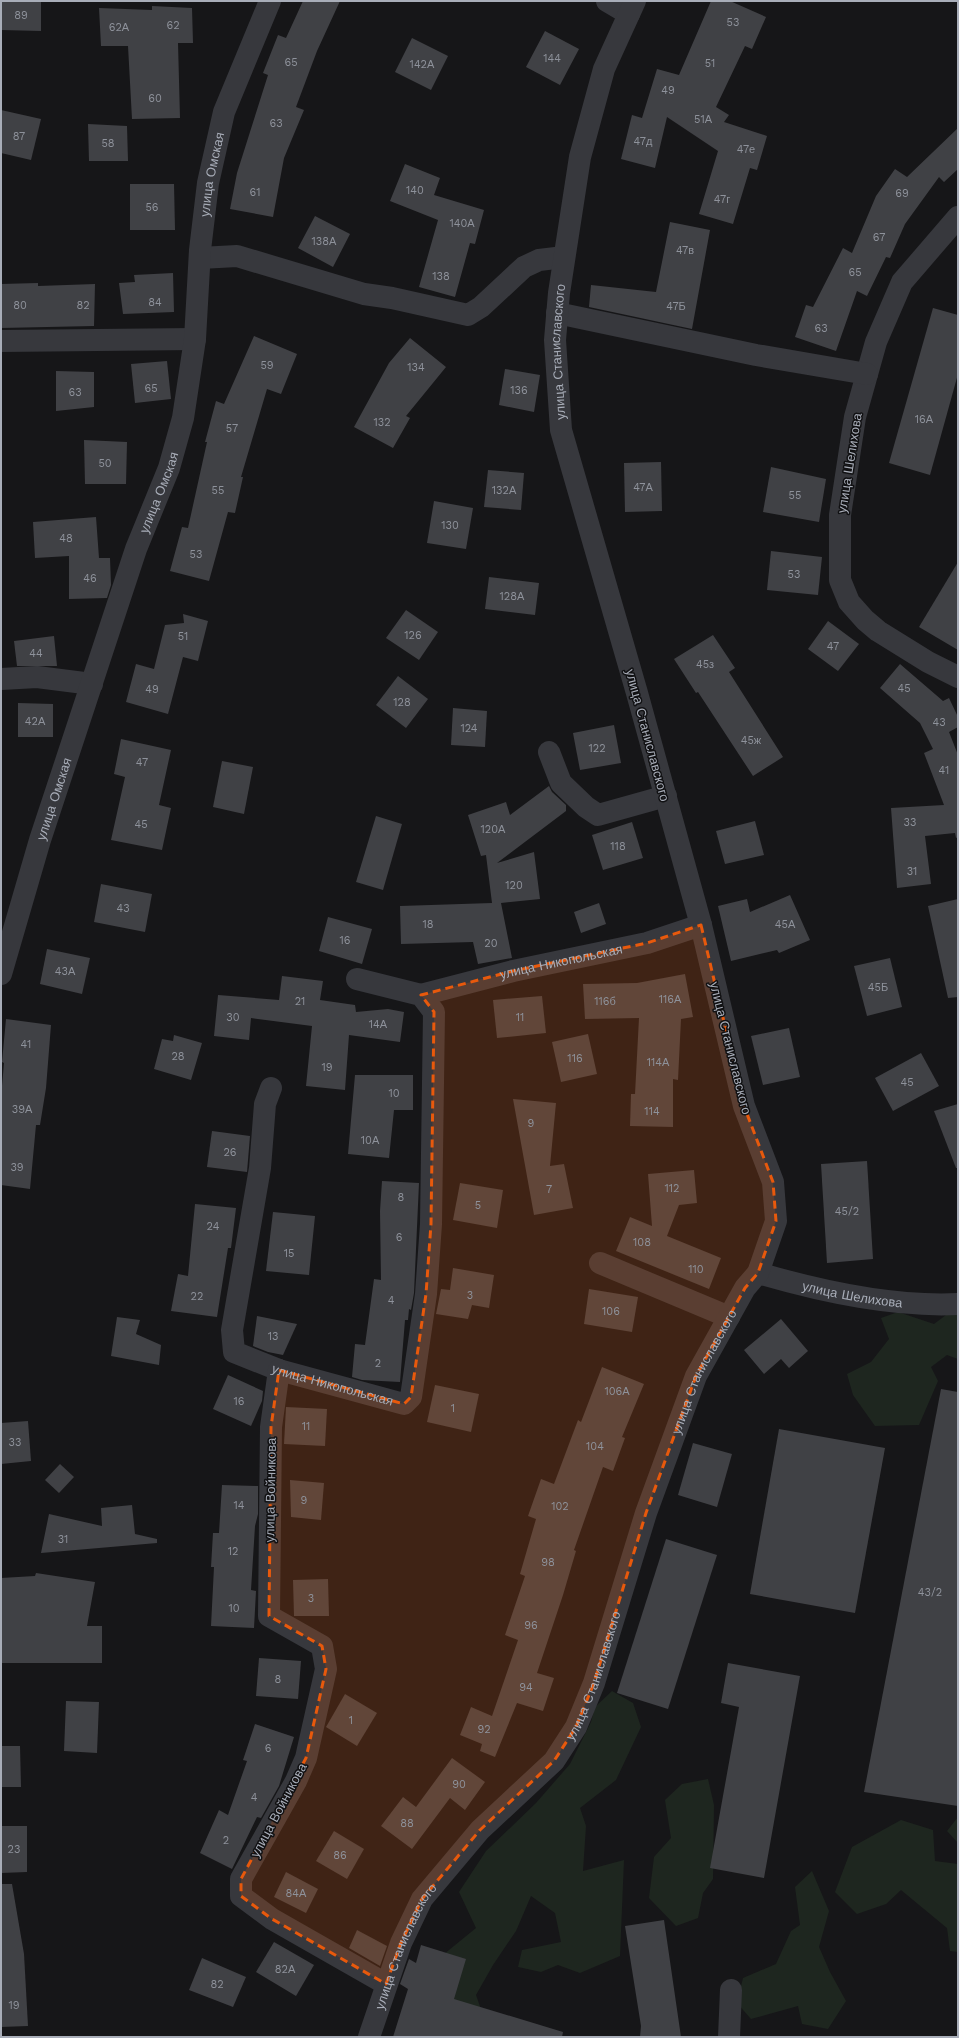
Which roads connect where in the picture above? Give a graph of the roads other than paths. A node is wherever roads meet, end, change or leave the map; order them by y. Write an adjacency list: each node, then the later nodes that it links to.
1 (270, 1): 6 (street, улица Омская)
2 (607, 1): 3 (street)
3 (632, 8): 5 (street, улица Станиславского)
4 (958, 217): 10 (street, улица Шелихова)
5 (564, 257): 6 (street); 7 (street, улица Станиславского)
6 (200, 258): 8 (street, улица Омская)
7 (557, 313): 10 (street); 15 (street, улица Станиславского)
8 (195, 339): 9 (street); 13 (street, улица Омская)
9 (1, 341)
10 (867, 374): 11 (street, улица Шелихова)
11 (958, 677)
12 (1, 679): 13 (street)
13 (92, 684): 17 (street, улица Омская)
14 (549, 752): 15 (street)
15 (666, 796): 16 (street, улица Станиславского)
16 (701, 925): 19 (street, улица Никопольская); 22 (street, улица Станиславского)
17 (1, 974)
18 (357, 979): 19 (street, улица Никопольская)
19 (421, 995): 25 (street, улица Никопольская)
20 (271, 1088): 25 (street, улица Никопольская)
21 (600, 1263): 24 (street)
22 (758, 1273): 23 (street, улица Шелихова); 24 (street, улица Станиславского)
23 (953, 1304)
24 (730, 1317): 26 (street, улица Станиславского)
25 (279, 1370): 26 (street, улица Войникова)
26 (386, 1984): 28 (street, улица Станиславского)
27 (731, 1990): 29 (street)
28 (369, 2037)
29 (729, 2037)

